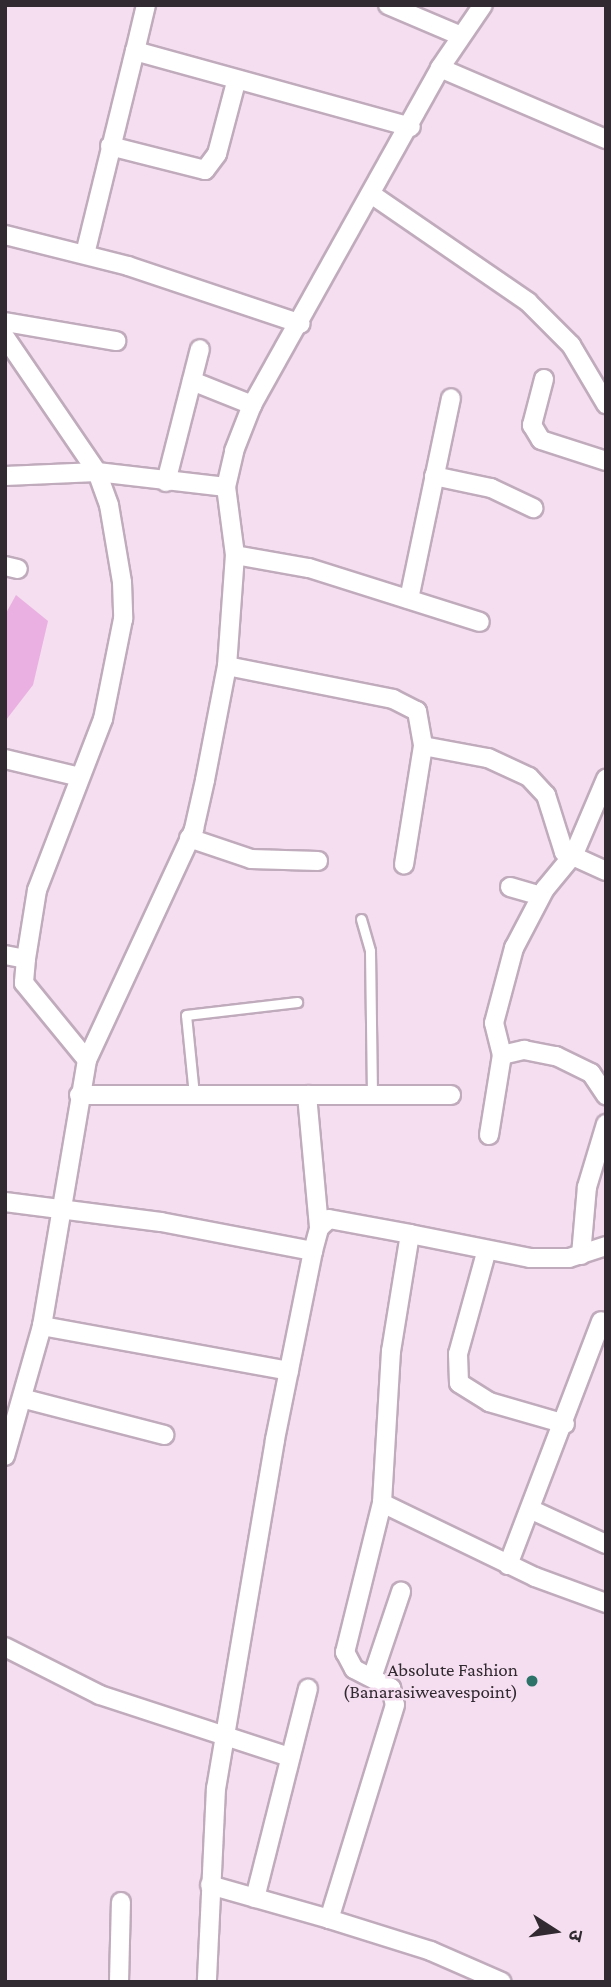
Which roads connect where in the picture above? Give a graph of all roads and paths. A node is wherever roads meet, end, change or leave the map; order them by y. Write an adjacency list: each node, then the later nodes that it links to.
1 (146, 5): 5 (street)
2 (388, 5): 4 (street)
3 (483, 5): 4 (street)
4 (461, 36): 6 (street)
5 (135, 51): 7 (street); 10 (street)
6 (440, 68): 8 (street); 9 (street)
7 (236, 82): 8 (street); 10 (street)
8 (411, 127): 11 (street)
9 (606, 139)
10 (110, 146): 13 (street)
11 (372, 194): 15 (street); 22 (street)
12 (5, 235): 13 (street)
13 (85, 254): 15 (street)
14 (5, 322): 17 (street)
15 (300, 324): 23 (street)
16 (5, 337): 25 (street)
17 (116, 341)
18 (200, 349): 20 (street)
19 (544, 379): 24 (street)
20 (192, 381): 23 (street); 28 (street)
21 (451, 398): 27 (street)
22 (606, 404)
23 (253, 405): 29 (street)
24 (606, 461)
25 (97, 472): 26 (street); 28 (street); 37 (street)
26 (5, 476)
27 (434, 476): 30 (street); 32 (street)
28 (166, 482): 29 (street)
29 (226, 487): 31 (street)
30 (533, 508)
31 (235, 555): 32 (street); 34 (street)
32 (409, 599): 33 (street)
33 (480, 622)
34 (227, 666): 35 (street); 39 (street)
35 (423, 746): 40 (street); 42 (street)
36 (5, 759): 37 (street)
37 (80, 777): 48 (street)
38 (606, 779): 40 (street)
39 (189, 838): 41 (street); 51 (street)
40 (570, 858): 43 (street); 45 (street)
41 (318, 861)
42 (404, 864)
43 (606, 871)
44 (510, 887): 45 (street)
45 (541, 896): 50 (street)
46 (361, 919): 55 (lane)
47 (5, 955): 48 (street)
48 (26, 959): 51 (street)
49 (297, 1002): 53 (lane)
50 (502, 1055): 57 (street); 59 (street)
51 (87, 1060): 52 (street)
52 (79, 1095): 53 (street); 61 (street)
53 (194, 1095): 54 (street)
54 (307, 1095): 55 (street); 62 (street)
55 (372, 1095): 56 (street)
56 (451, 1095)
57 (606, 1095)
58 (606, 1124): 67 (street)
59 (489, 1135)
60 (5, 1202): 61 (street)
61 (64, 1208): 65 (street); 69 (street)
62 (318, 1228): 63 (street); 65 (street)
63 (410, 1234): 66 (street); 75 (street)
64 (606, 1246): 67 (street)
65 (313, 1251): 70 (street)
66 (486, 1253): 67 (street); 72 (street)
67 (581, 1255)
68 (601, 1321): 72 (street)
69 (42, 1326): 70 (street); 71 (street)
70 (289, 1371): 84 (street)
71 (25, 1399): 73 (street); 74 (street)
72 (565, 1424): 76 (street)
73 (164, 1435)
74 (5, 1456)
75 (382, 1503): 78 (street); 82 (street)
76 (532, 1510): 77 (street); 78 (street)
77 (606, 1544)
78 (508, 1565): 80 (street)
79 (401, 1592): 82 (street)
80 (606, 1603)
81 (5, 1647): 84 (street)
82 (373, 1675): 89 (street)
83 (308, 1689): 85 (street)
84 (226, 1736): 85 (street); 86 (street)
85 (290, 1757): 87 (street)
86 (210, 1885): 87 (street); 91 (street)
87 (255, 1898): 89 (street)
88 (121, 1902): 90 (street)
89 (329, 1919): 92 (street)
90 (119, 1982)
91 (207, 1982)
92 (502, 1982)

